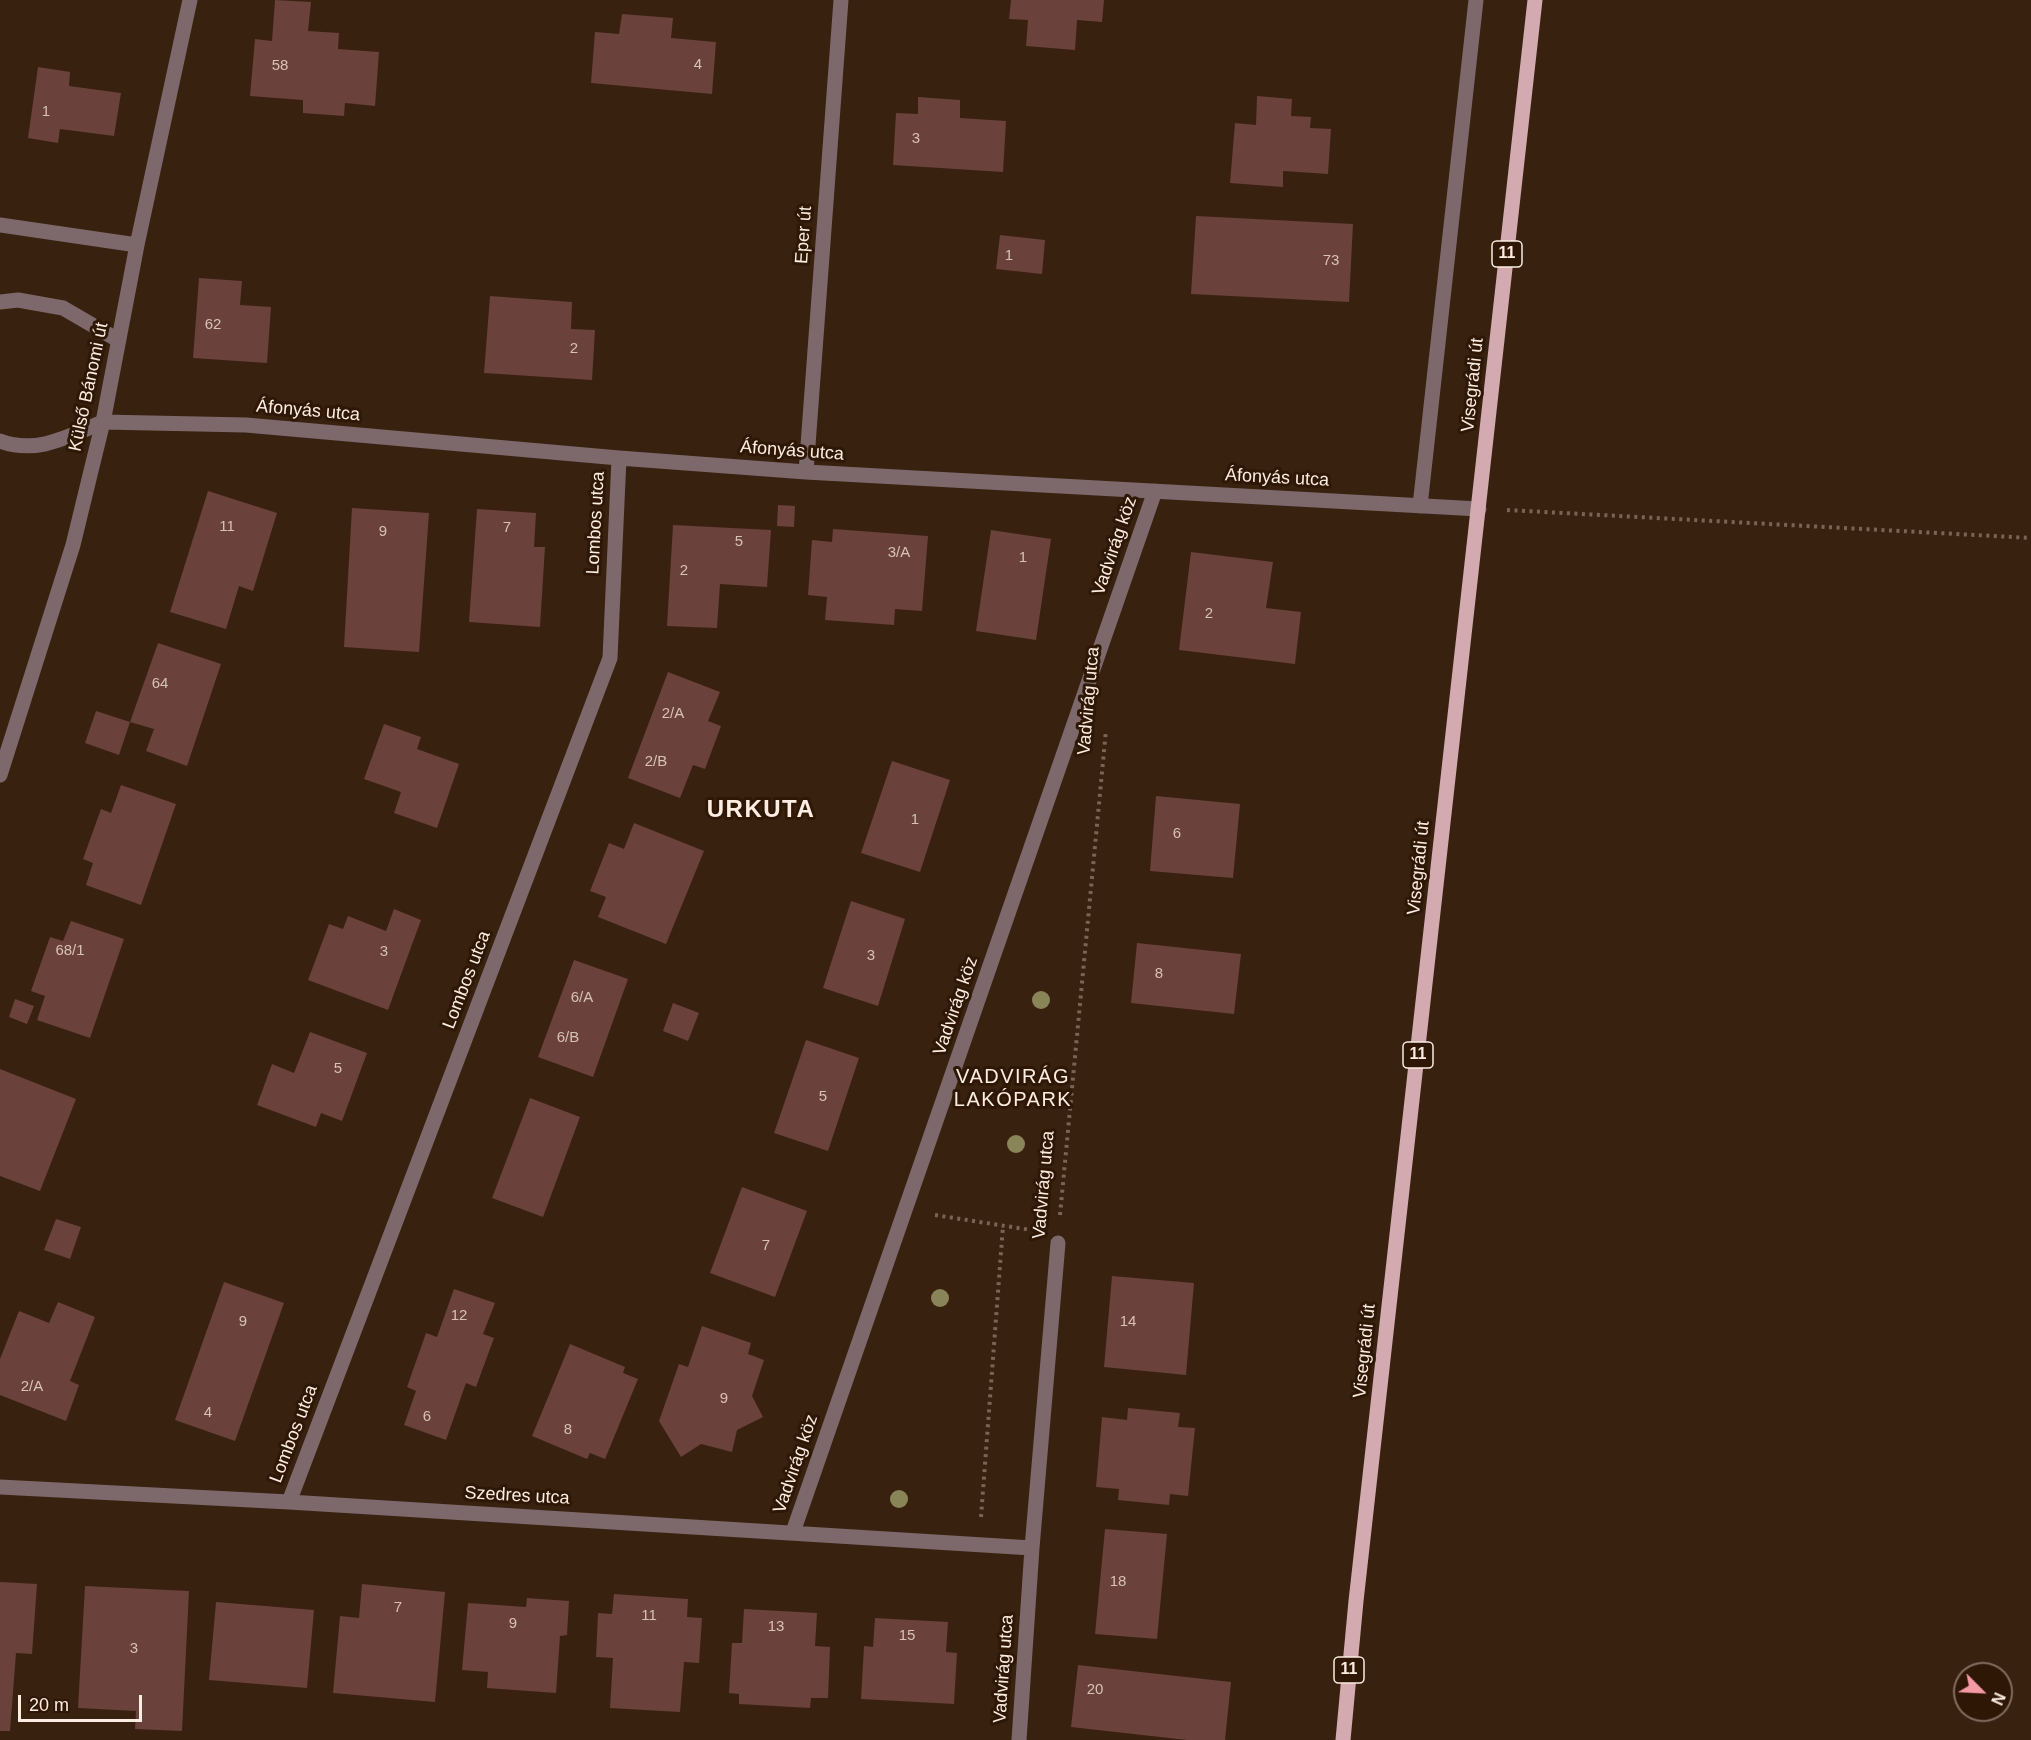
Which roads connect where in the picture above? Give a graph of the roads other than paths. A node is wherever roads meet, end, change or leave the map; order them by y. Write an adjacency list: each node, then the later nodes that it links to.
1 (190, 0): 6 (street, Külső Bánomi út)
2 (841, 0): 12 (street, Eper út)
3 (1476, 0): 14 (street)
4 (1535, 0): 15 (main road, Visegrádi út / 11)
5 (0, 225): 6 (street)
6 (137, 245): 8 (street, Külső Bánomi út)
7 (0, 302): 8 (street)
8 (118, 340): 9 (street, Külső Bánomi út)
9 (103, 422): 10 (street); 11 (street, Áfonyás utca); 16 (street, Külső Bánomi út)
10 (0, 441)
11 (619, 458): 12 (street, Áfonyás utca); 19 (street, Lombos utca)
12 (806, 472): 13 (street, Áfonyás utca)
13 (1155, 491): 14 (street, Áfonyás utca); 20 (street, Vadvirág köz)
14 (1420, 506): 15 (street, Áfonyás utca)
15 (1479, 508): 23 (main road, Visegrádi út / 11)
16 (0, 775)
17 (1058, 1243): 21 (street, Vadvirág utca)
18 (0, 1487): 19 (street, Szedres utca)
19 (289, 1502): 20 (street, Szedres utca)
20 (793, 1532): 21 (street, Szedres utca)
21 (1032, 1548): 22 (street, Vadvirág utca)
22 (1019, 1740)
23 (1343, 1740)

